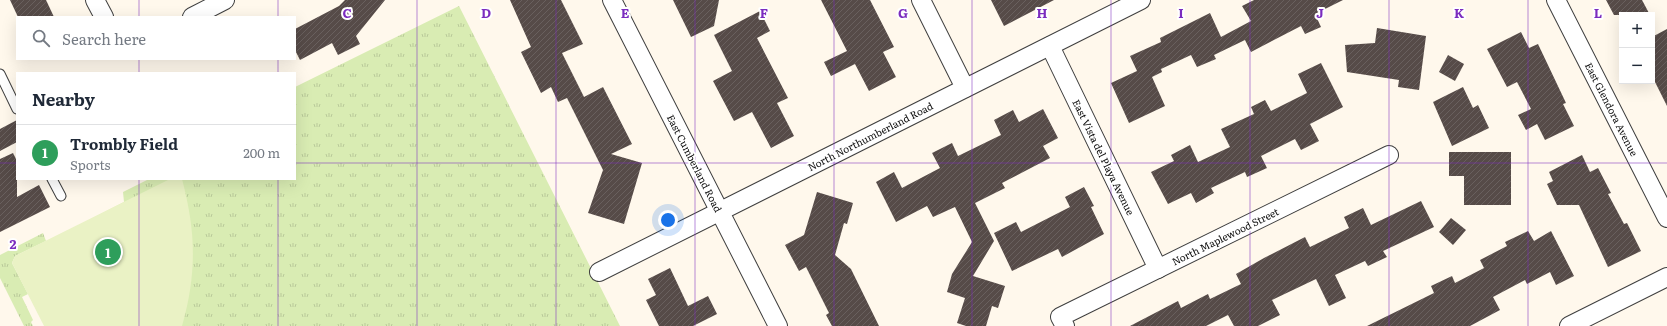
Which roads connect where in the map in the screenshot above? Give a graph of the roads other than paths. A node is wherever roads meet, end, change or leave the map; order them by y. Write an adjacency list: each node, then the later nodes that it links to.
1 (95, 0): 7 (street)
2 (226, 0): 8 (street)
3 (612, 0): 16 (street, East Cumberland Road)
4 (921, 0): 11 (street)
5 (1141, 0): 9 (street, North Northumberland Road)
6 (1556, 0): 17 (street, East Glendora Avenue)
7 (103, 16)
8 (194, 16)
9 (1050, 46): 11 (street, North Northumberland Road); 18 (street, East Vista del Playa Avenue)
10 (0, 74): 12 (lane)
11 (965, 88): 16 (street, North Northumberland Road)
12 (16, 107)
13 (1389, 155): 18 (street, North Maplewood Street)
14 (52, 180): 15 (lane)
15 (60, 196)
16 (720, 211): 19 (street, North Northumberland Road); 22 (street, East Cumberland Road)
17 (1667, 218)
18 (1158, 269): 21 (street, North Maplewood Street)
19 (598, 272)
20 (1667, 277): 23 (street)
21 (1063, 322)
22 (778, 326)
23 (1569, 326)

